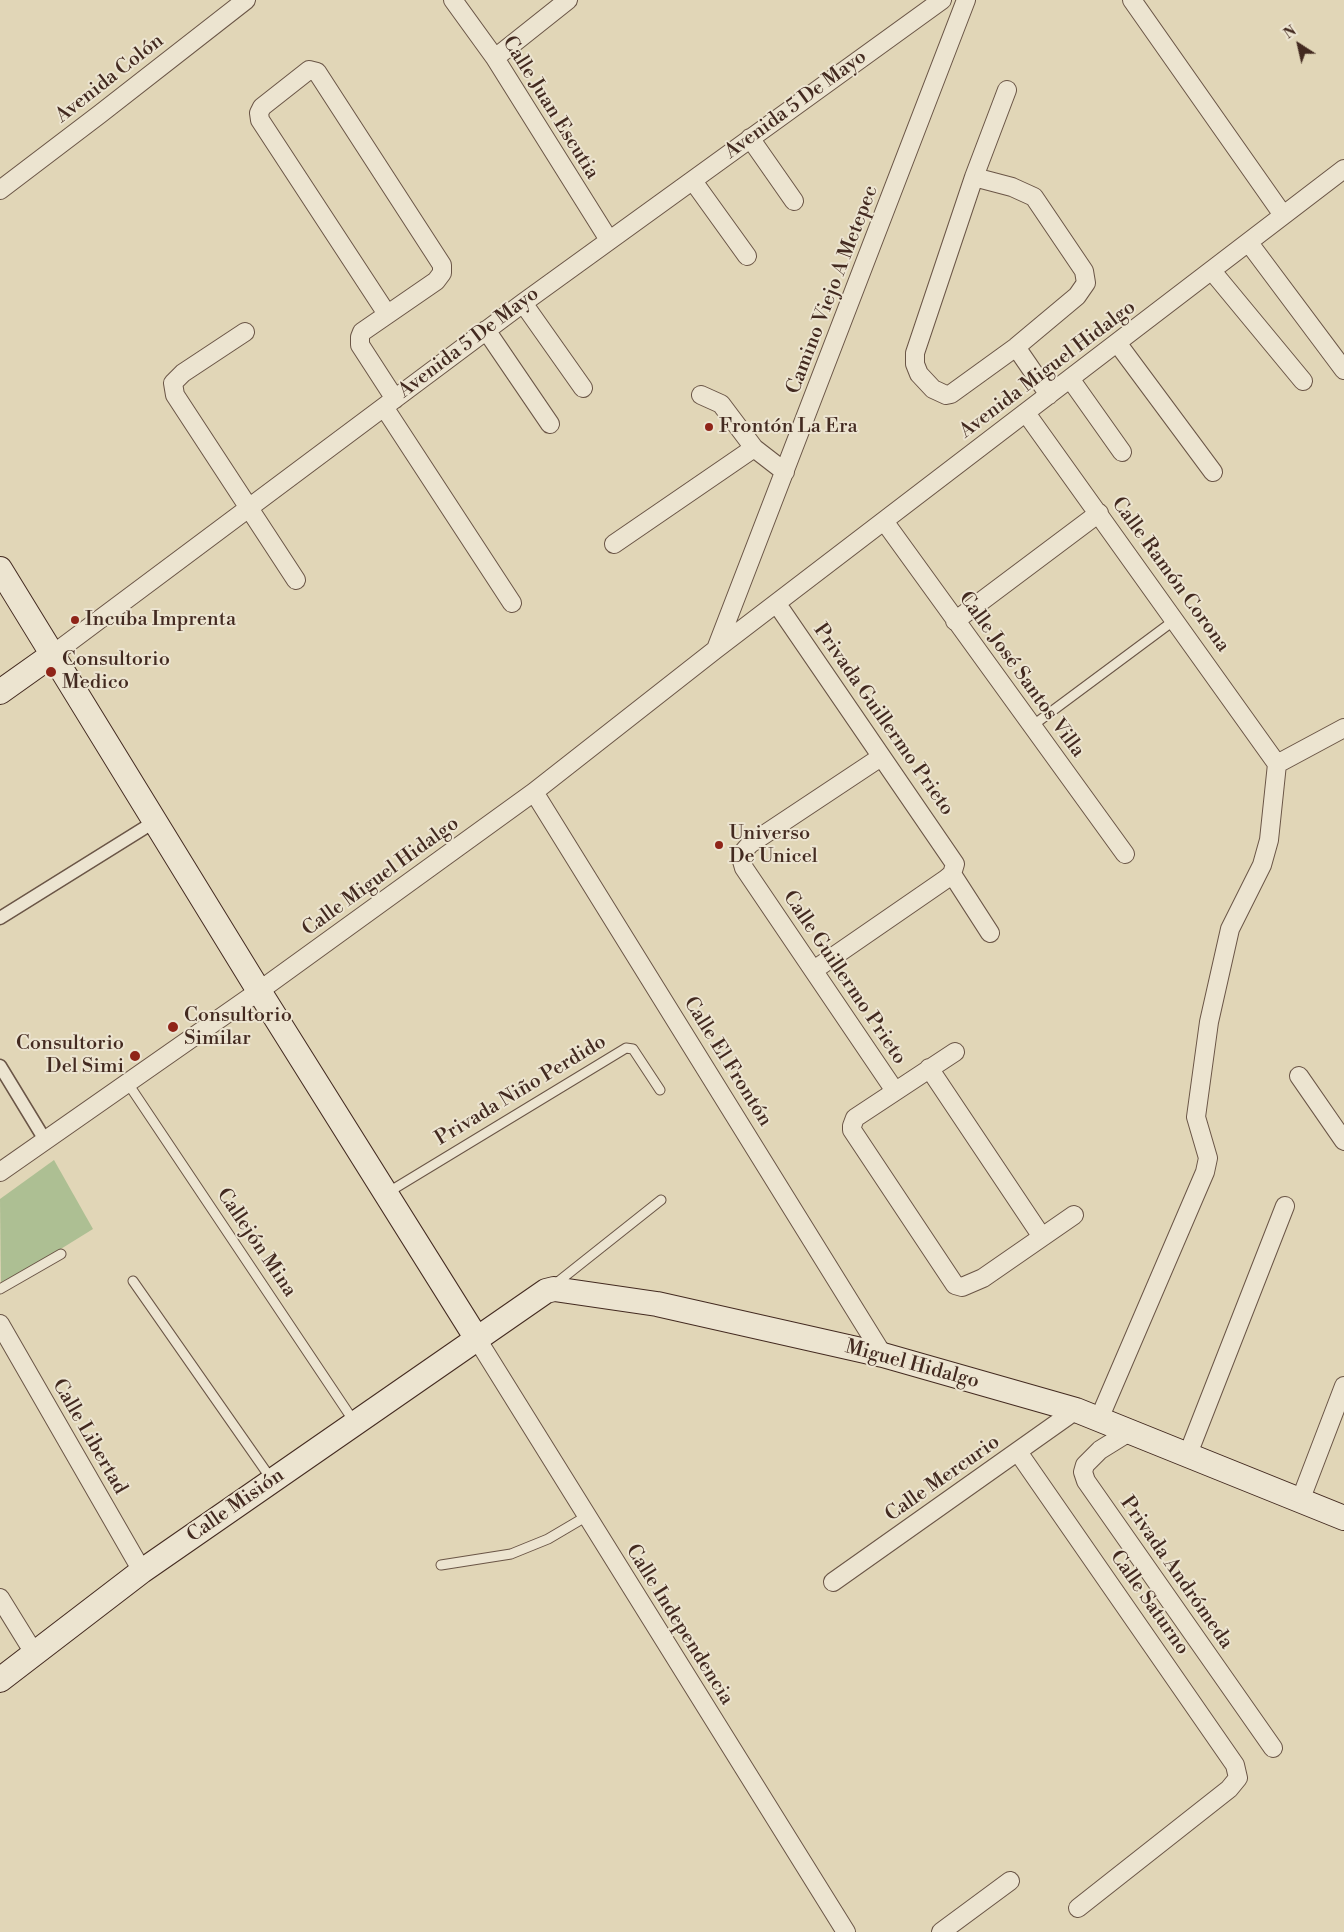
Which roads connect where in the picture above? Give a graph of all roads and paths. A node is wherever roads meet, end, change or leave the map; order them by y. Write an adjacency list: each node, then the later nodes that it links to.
1 (246, 0): 13 (street, Avenida Colón)
2 (453, 0): 7 (street, Calle Juan Escutia)
3 (568, 0): 7 (street)
4 (942, 0): 9 (street, Avenida 5 De Mayo)
5 (966, 0): 37 (street, Camino Viejo A Metepec)
6 (1132, 0): 15 (street)
7 (495, 58): 16 (street, Calle Juan Escutia)
8 (1007, 90): 11 (street)
9 (750, 138): 12 (street, Avenida 5 De Mayo); 14 (street)
10 (1344, 169): 15 (street, Avenida Miguel Hidalgo)
11 (974, 178): 25 (street); 25 (street)
12 (693, 181): 16 (street, Avenida 5 De Mayo); 18 (street)
13 (0, 190)
14 (794, 201)
15 (1283, 215): 17 (street, Avenida Miguel Hidalgo)
16 (608, 240): 20 (street, Avenida 5 De Mayo)
17 (1249, 243): 19 (street, Avenida Miguel Hidalgo); 26 (street)
18 (747, 256)
19 (1212, 271): 24 (street, Avenida Miguel Hidalgo); 28 (street)
20 (524, 302): 22 (street, Avenida 5 De Mayo); 29 (street)
21 (387, 314): 21 (street); 32 (street)
22 (486, 330): 32 (street, Avenida 5 De Mayo); 34 (street)
23 (245, 332): 39 (street)
24 (1118, 344): 27 (street, Avenida Miguel Hidalgo); 38 (street)
25 (1016, 347): 31 (street)
26 (1344, 370)
27 (1071, 380): 31 (street, Avenida Miguel Hidalgo); 36 (street)
28 (1304, 381)
29 (583, 388)
30 (702, 395): 35 (street)
31 (1049, 395): 33 (street, Avenida Miguel Hidalgo)
32 (389, 403): 39 (street, Avenida 5 De Mayo); 45 (street)
33 (1026, 413): 40 (street, Calle Ramón Corona); 41 (street, Avenida Miguel Hidalgo)
34 (550, 424)
35 (754, 448): 37 (street); 42 (street)
36 (1122, 452)
37 (786, 472): 49 (street, Camino Viejo A Metepec)
38 (1213, 472)
39 (248, 508): 44 (street); 50 (street, Avenida 5 De Mayo)
40 (1099, 513): 47 (street, Calle Ramón Corona); 48 (street)
41 (884, 520): 46 (street, Avenida Miguel Hidalgo); 48 (street, Calle José Santos Villa)
42 (614, 544)
43 (0, 569): 50 (main road)
44 (296, 580)
45 (512, 603)
46 (777, 604): 49 (street, Calle Miguel Hidalgo); 54 (street, Privada Guillermo Prieto)
47 (1176, 620): 52 (lane); 55 (street, Calle Ramón Corona)
48 (955, 621): 52 (street, Calle José Santos Villa)
49 (715, 650): 56 (street, Calle Miguel Hidalgo)
50 (52, 655): 51 (main road, Avenida 5 De Mayo); 57 (main road)
51 (0, 692)
52 (1032, 726): 58 (street, Calle José Santos Villa)
53 (1344, 728): 55 (street)
54 (881, 757): 59 (street, Privada Guillermo Prieto); 62 (street, Calle Guillermo Prieto)
55 (1277, 764): 88 (street)
56 (534, 792): 63 (street, Calle Miguel Hidalgo); 85 (street, Calle El Frontón)
57 (154, 822): 60 (street); 63 (main road)
58 (1125, 854)
59 (953, 866): 61 (street, Privada Guillermo Prieto); 62 (street)
60 (0, 918)
61 (990, 933)
62 (814, 970): 70 (street, Calle Guillermo Prieto)
63 (258, 991): 68 (street, Calle Miguel Hidalgo); 74 (main road)
64 (955, 1052): 66 (street)
65 (0, 1066): 71 (street)
66 (928, 1068): 70 (street); 78 (street)
67 (1300, 1076): 72 (street)
68 (127, 1082): 71 (street, Calle Miguel Hidalgo); 89 (lane, Callejón Mina)
69 (660, 1090): 74 (lane, Privada Niño Perdido)
70 (895, 1091): 78 (street)
71 (45, 1140): 73 (street, Calle Miguel Hidalgo)
72 (1344, 1141)
73 (0, 1172)
74 (387, 1193): 84 (main road)
75 (661, 1200): 82 (lane)
76 (1285, 1206): 92 (street)
77 (1074, 1215): 78 (street)
78 (1042, 1237)
79 (61, 1254): 81 (lane)
80 (133, 1281): 93 (lane)
81 (0, 1289)
82 (546, 1291): 84 (main road); 85 (main road, Miguel Hidalgo)
83 (0, 1324): 98 (street, Calle Libertad)
84 (477, 1339): 89 (main road, Calle Misión); 95 (street, Calle Independencia)
85 (883, 1355): 87 (main road, Miguel Hidalgo)
86 (1344, 1386): 94 (street)
87 (1076, 1410): 88 (main road, Miguel Hidalgo); 91 (street, Calle Mercurio)
88 (1099, 1419): 90 (main road, Miguel Hidalgo)
89 (355, 1424): 93 (main road, Calle Misión)
90 (1129, 1432): 92 (main road, Miguel Hidalgo); 103 (street, Privada Andrómeda)
91 (1018, 1452): 99 (street, Calle Mercurio); 105 (street, Calle Saturno)
92 (1188, 1454): 94 (main road, Miguel Hidalgo)
93 (272, 1480): 98 (main road, Calle Misión)
94 (1300, 1501): 96 (main road, Miguel Hidalgo)
95 (586, 1516): 97 (lane); 106 (street, Calle Independencia)
96 (1344, 1518)
97 (440, 1564)
98 (142, 1571): 101 (main road, Calle Misión)
99 (833, 1582)
100 (0, 1598): 101 (street)
101 (34, 1653): 102 (main road, Calle Misión)
102 (0, 1680)
103 (1273, 1748)
104 (1010, 1881): 107 (street)
105 (1078, 1908)
106 (846, 1932)
107 (941, 1932)

